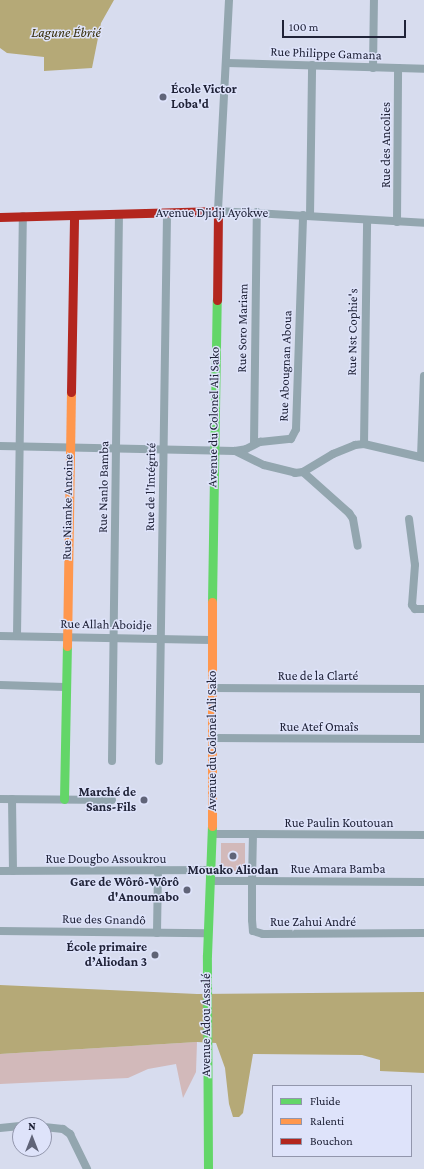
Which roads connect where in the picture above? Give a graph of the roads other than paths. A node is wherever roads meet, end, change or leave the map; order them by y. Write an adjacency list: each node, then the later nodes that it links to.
1 (229, 0): 3 (street, Avenue du Colonel Ali Sako)
2 (374, 0): 5 (street)
3 (227, 63): 4 (street, Rue Philippe Gamana); 8 (street, Avenue du Colonel Ali Sako)
4 (312, 66): 5 (street, Rue Philippe Gamana); 13 (street)
5 (373, 68): 6 (street, Rue Philippe Gamana)
6 (398, 68): 7 (street, Rue Philippe Gamana); 17 (street, Rue des Ancolies)
7 (424, 69)
8 (218, 211): 9 (street, Avenue Djidji Ayökwe); 10 (street, Avenue Djidji Ayökwe); 27 (street, Avenue du Colonel Ali Sako)
9 (257, 212): 13 (street, Avenue Djidji Ayökwe); 20 (street, Rue Soro Mariam)
10 (167, 213): 11 (street, Avenue Djidji Ayökwe); 26 (street, Rue de l'Intégrité)
11 (119, 214): 12 (street, Avenue Djidji Ayökwe); 25 (street, Rue Nanlo Bamba)
12 (74, 215): 14 (street, Avenue Djidji Ayökwe); 24 (street, Rue Niamke Antoine)
13 (307, 215): 16 (street, Avenue Djidji Ayökwe); 20 (street, Rue Abougnan Aboua)
14 (23, 216): 15 (street, Avenue Djidji Ayökwe); 23 (street)
15 (0, 217)
16 (366, 220): 17 (street, Avenue Djidji Ayökwe); 21 (street, Rue Nst Cophie's)
17 (397, 222): 18 (street, Avenue Djidji Ayökwe)
18 (424, 223)
19 (424, 376): 29 (street)
20 (254, 444): 28 (street, Rue Abougnan Aboua)
21 (364, 444): 29 (street); 30 (street)
22 (0, 446): 23 (street, Rue Abougnan Aboua)
23 (20, 447): 24 (street, Rue Abougnan Aboua); 35 (street)
24 (69, 447): 25 (street, Rue Abougnan Aboua); 36 (street, Rue Niamke Antoine)
25 (117, 448): 26 (street, Rue Abougnan Aboua); 37 (street, Rue Nanlo Bamba)
26 (164, 448): 27 (street, Rue Abougnan Aboua); 38 (street, Rue de l'Intégrité)
27 (214, 450): 28 (street, Rue Abougnan Aboua); 39 (street, Avenue du Colonel Ali Sako)
28 (235, 451): 30 (street)
29 (423, 458)
30 (303, 472): 32 (street)
31 (409, 519): 33 (street)
32 (358, 546)
33 (424, 609)
34 (0, 636): 35 (street, Rue Allah Aboidje)
35 (17, 636): 36 (street, Rue Allah Aboidje)
36 (66, 637): 37 (street, Rue Allah Aboidje); 41 (street, Rue Niamke Antoine)
37 (114, 638): 38 (street, Rue Allah Aboidje); 46 (street, Rue Nanlo Bamba)
38 (161, 638): 39 (street, Rue Allah Aboidje); 47 (street, Rue de l'Intégrité)
39 (211, 640): 42 (street, Avenue du Colonel Ali Sako)
40 (0, 685): 41 (street)
41 (65, 687): 50 (street, Rue Niamke Antoine)
42 (212, 688): 43 (street, Rue de la Clarté); 44 (street, Avenue du Colonel Ali Sako)
43 (424, 689): 45 (street)
44 (214, 738): 45 (street, Rue Atef Omaîs); 52 (street, Avenue du Colonel Ali Sako)
45 (424, 740)
46 (112, 761)
47 (159, 761)
48 (0, 799): 49 (street)
49 (12, 799): 50 (street); 58 (street)
50 (64, 799): 51 (street)
51 (112, 800)
52 (212, 834): 53 (street, Rue Paulin Koutouan); 56 (street, Avenue du Colonel Ali Sako)
53 (253, 834): 54 (street, Rue Paulin Koutouan); 60 (street)
54 (424, 835)
55 (158, 870): 56 (street, Rue Dougbo Assoukrou); 58 (street, Rue Dougbo Assoukrou); 63 (street)
56 (212, 870): 59 (street, Avenue Adou Assalé)
57 (0, 871): 58 (street, Rue Dougbo Assoukrou)
58 (13, 871)
59 (212, 881): 60 (street, Rue Amara Bamba); 64 (street, Avenue Adou Assalé)
60 (252, 881): 61 (street, Rue Amara Bamba); 65 (street, Rue Zahui André)
61 (424, 882)
62 (0, 930): 63 (street, Rue des Gnandô)
63 (157, 933): 64 (street, Rue des Gnandô)
64 (208, 933): 70 (street, Avenue Adou Assalé)
65 (424, 933)
66 (12, 1127): 67 (street)
67 (0, 1128)
68 (52, 1128): 69 (street)
69 (87, 1169)
70 (208, 1169)

